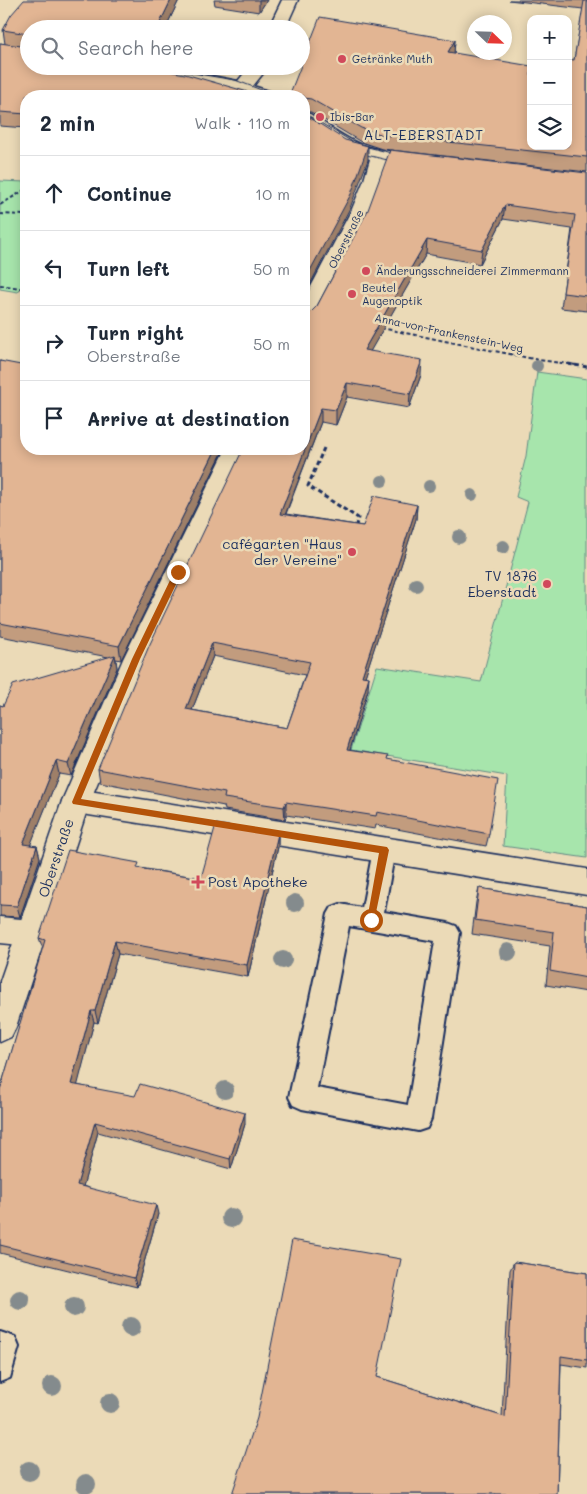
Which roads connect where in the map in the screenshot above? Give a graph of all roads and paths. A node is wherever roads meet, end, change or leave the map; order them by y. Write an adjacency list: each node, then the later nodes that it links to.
1 (290, 0): 2 (street)
2 (280, 20)
3 (190, 75): 5 (street)
4 (252, 75): 5 (street)
5 (242, 87): 6 (street)
6 (250, 90)
7 (310, 122): 8 (street)
8 (380, 156): 9 (street); 16 (street, Oberstraße)
9 (445, 164)
10 (20, 193): 11 (path)
11 (0, 205)
12 (0, 214): 13 (path)
13 (20, 215)
14 (0, 285): 15 (path)
15 (20, 288)
16 (310, 308)
17 (375, 326): 18 (path, Anna-von-Frankenstein-Weg)
18 (587, 367)
19 (324, 448): 21 (path)
20 (235, 455): 22 (street, Oberstraße)
21 (351, 537)
22 (76, 802): 23 (street); 27 (street, Oberstraße)
23 (384, 850): 24 (street); 25 (lane)
24 (587, 882)
25 (371, 920): 25 (lane)
26 (0, 930): 27 (street)
27 (31, 933): 28 (street, Oberstraße)
28 (0, 1027)
29 (0, 1346): 30 (lane)
30 (0, 1368)

